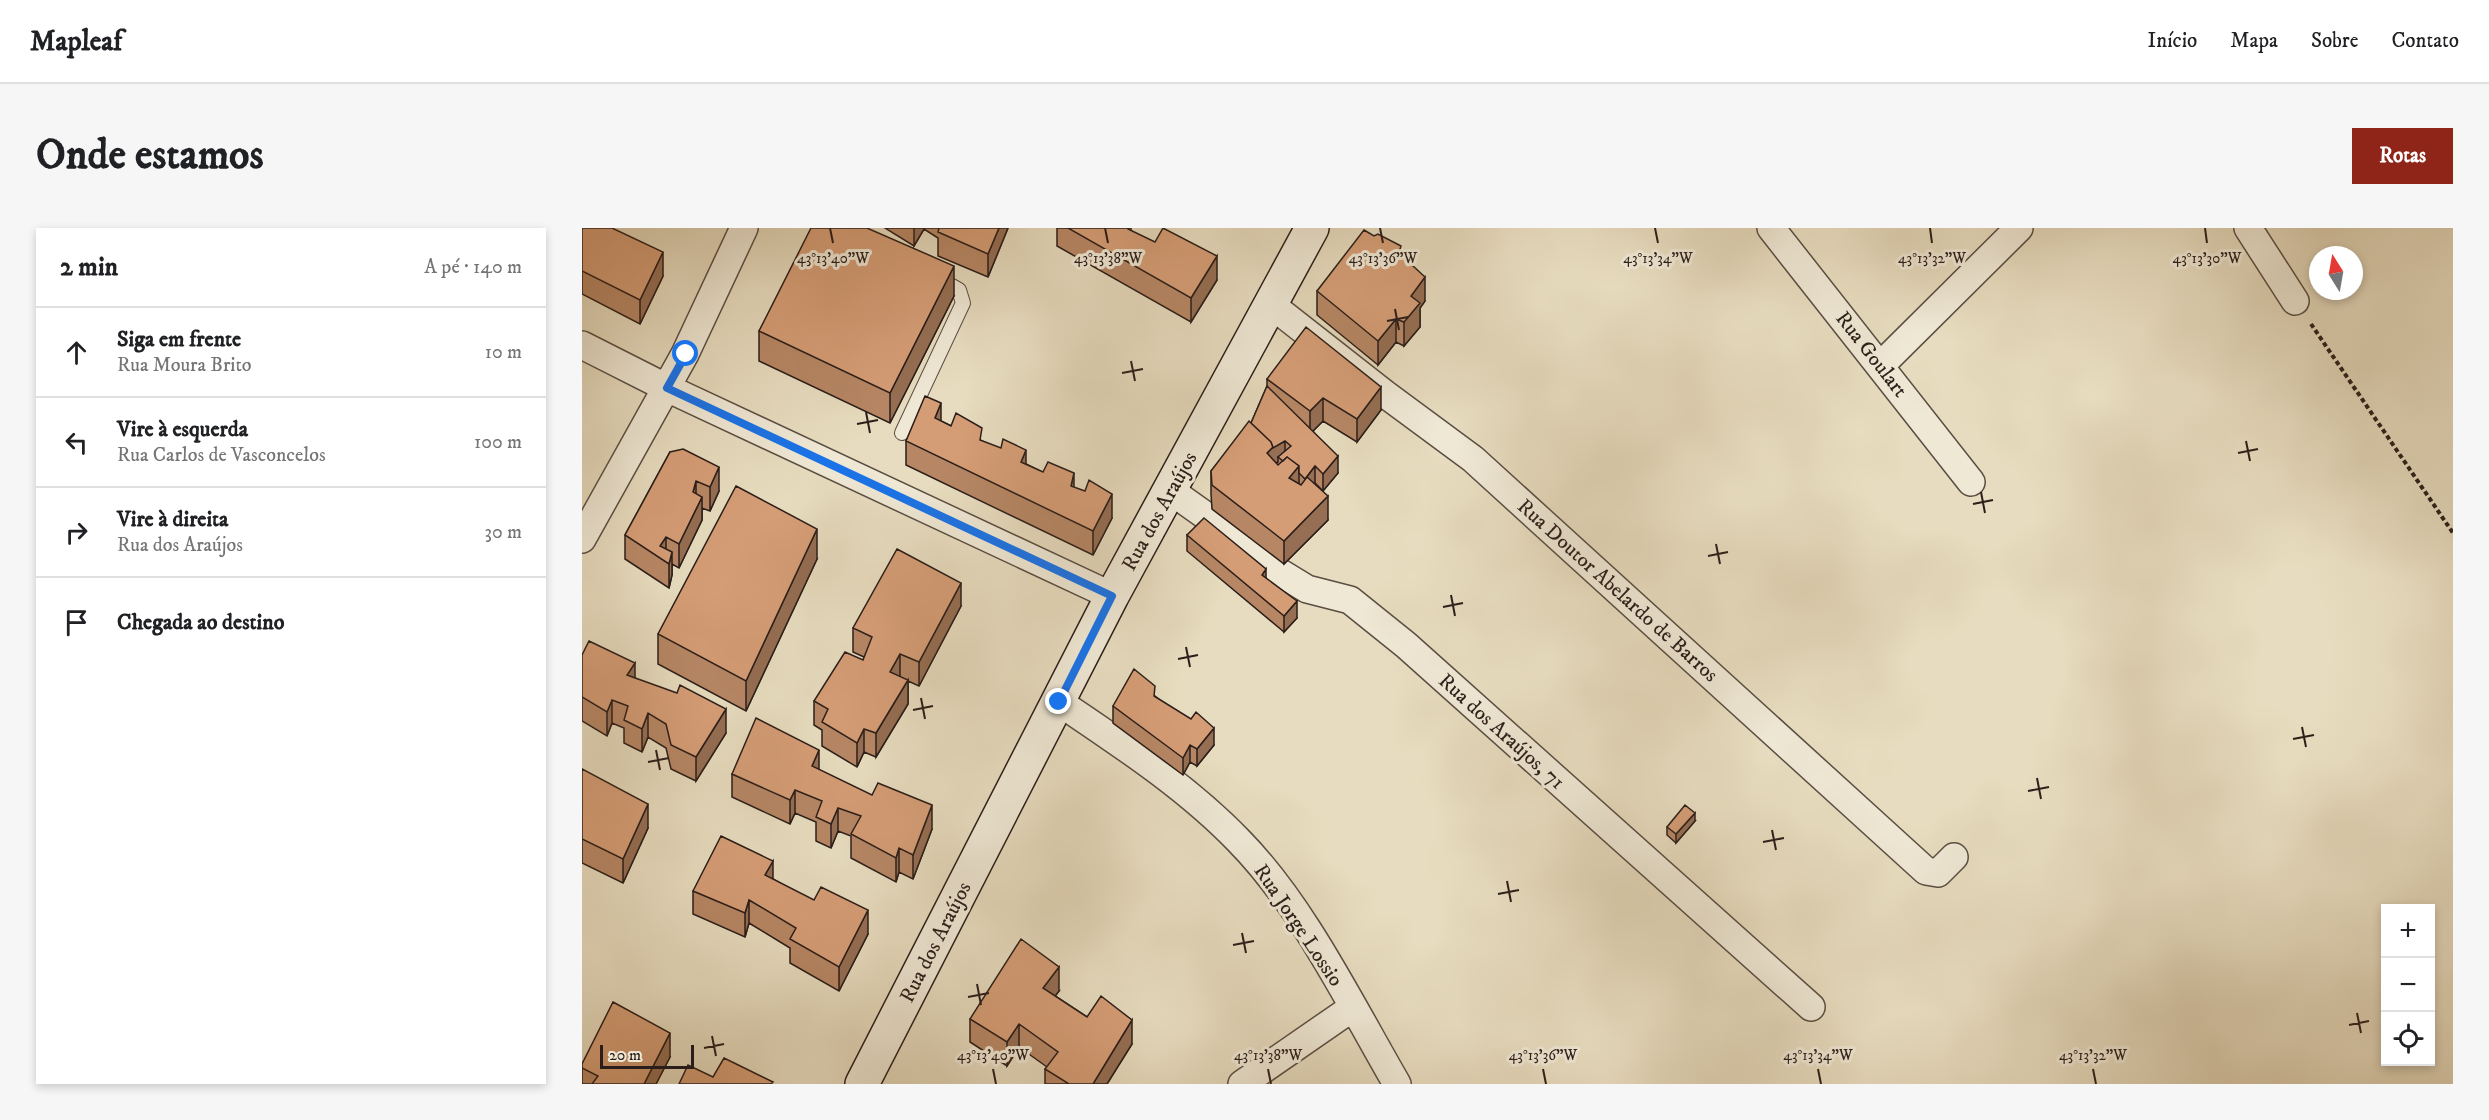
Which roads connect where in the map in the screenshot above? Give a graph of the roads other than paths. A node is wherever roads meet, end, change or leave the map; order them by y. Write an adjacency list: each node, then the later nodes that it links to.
1 (744, 228): 11 (street)
2 (1312, 228): 8 (street, Rua dos Araújos)
3 (1771, 228): 10 (street, Rua Goulart)
4 (2019, 228): 10 (street)
5 (2248, 228): 7 (street)
6 (923, 270): 12 (lane)
7 (2295, 301)
8 (1269, 303): 14 (street, Rua dos Araújos); 18 (street, Rua Doutor Abelardo de Barros)
9 (582, 345): 11 (street)
10 (1881, 365): 13 (street, Rua Goulart)
11 (667, 388): 15 (street); 16 (street)
12 (902, 433)
13 (1971, 482)
14 (1171, 491): 16 (street, Rua dos Araújos); 19 (street, Rua dos Araújos, 71)
15 (582, 539)
16 (1112, 596): 17 (street, Rua dos Araújos)
17 (1059, 702): 20 (street, Rua Jorge Lossio); 21 (street, Rua dos Araújos)
18 (1954, 857)
19 (1811, 1006)
20 (1353, 1008): 22 (street); 23 (street, Rua Jorge Lossio)
21 (862, 1084)
22 (1242, 1084)
23 (1397, 1084)

